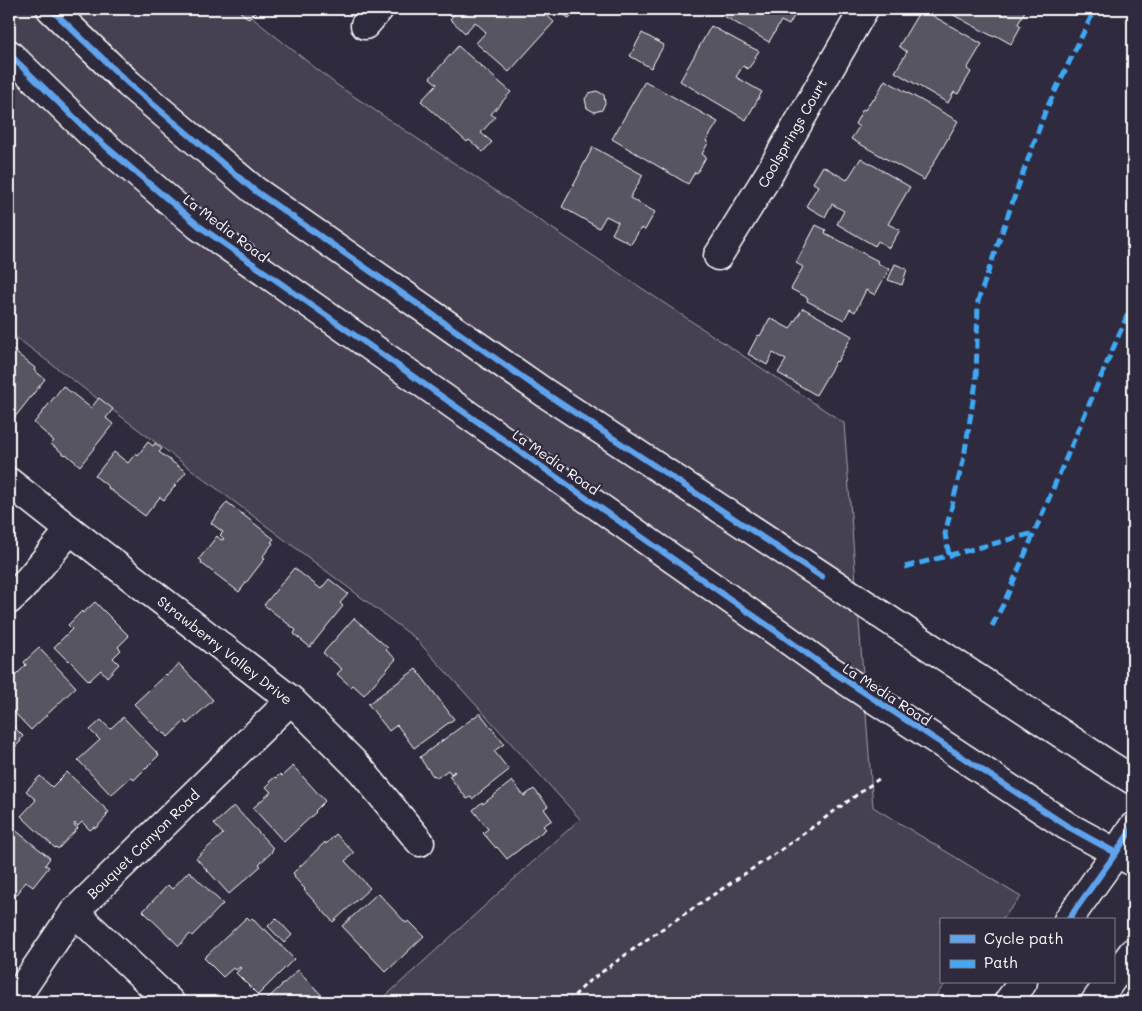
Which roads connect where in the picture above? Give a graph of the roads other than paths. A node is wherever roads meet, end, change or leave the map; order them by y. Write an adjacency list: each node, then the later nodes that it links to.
1 (51, 9): 9 (main road)
2 (864, 9): 4 (main road, Coolsprings Court)
3 (9, 54): 12 (main road, La Media Road)
4 (718, 256)
5 (9, 482): 6 (main road, Strawberry Valley Drive)
6 (70, 530): 7 (main road); 8 (main road, Strawberry Valley Drive)
7 (9, 600)
8 (290, 700): 11 (main road, Strawberry Valley Drive); 13 (main road, Bouquet Canyon Road)
9 (1133, 780)
10 (1133, 827): 12 (main road)
11 (420, 842)
12 (1125, 858): 14 (main road)
13 (74, 912): 19 (main road, Bouquet Canyon Road); 20 (main road)
14 (1070, 918)
15 (1133, 952): 16 (main road)
16 (1114, 977)
17 (1022, 984): 21 (main road)
18 (1108, 984): 22 (main road)
19 (13, 1002)
20 (170, 1002)
21 (1008, 1002)
22 (1095, 1002)

